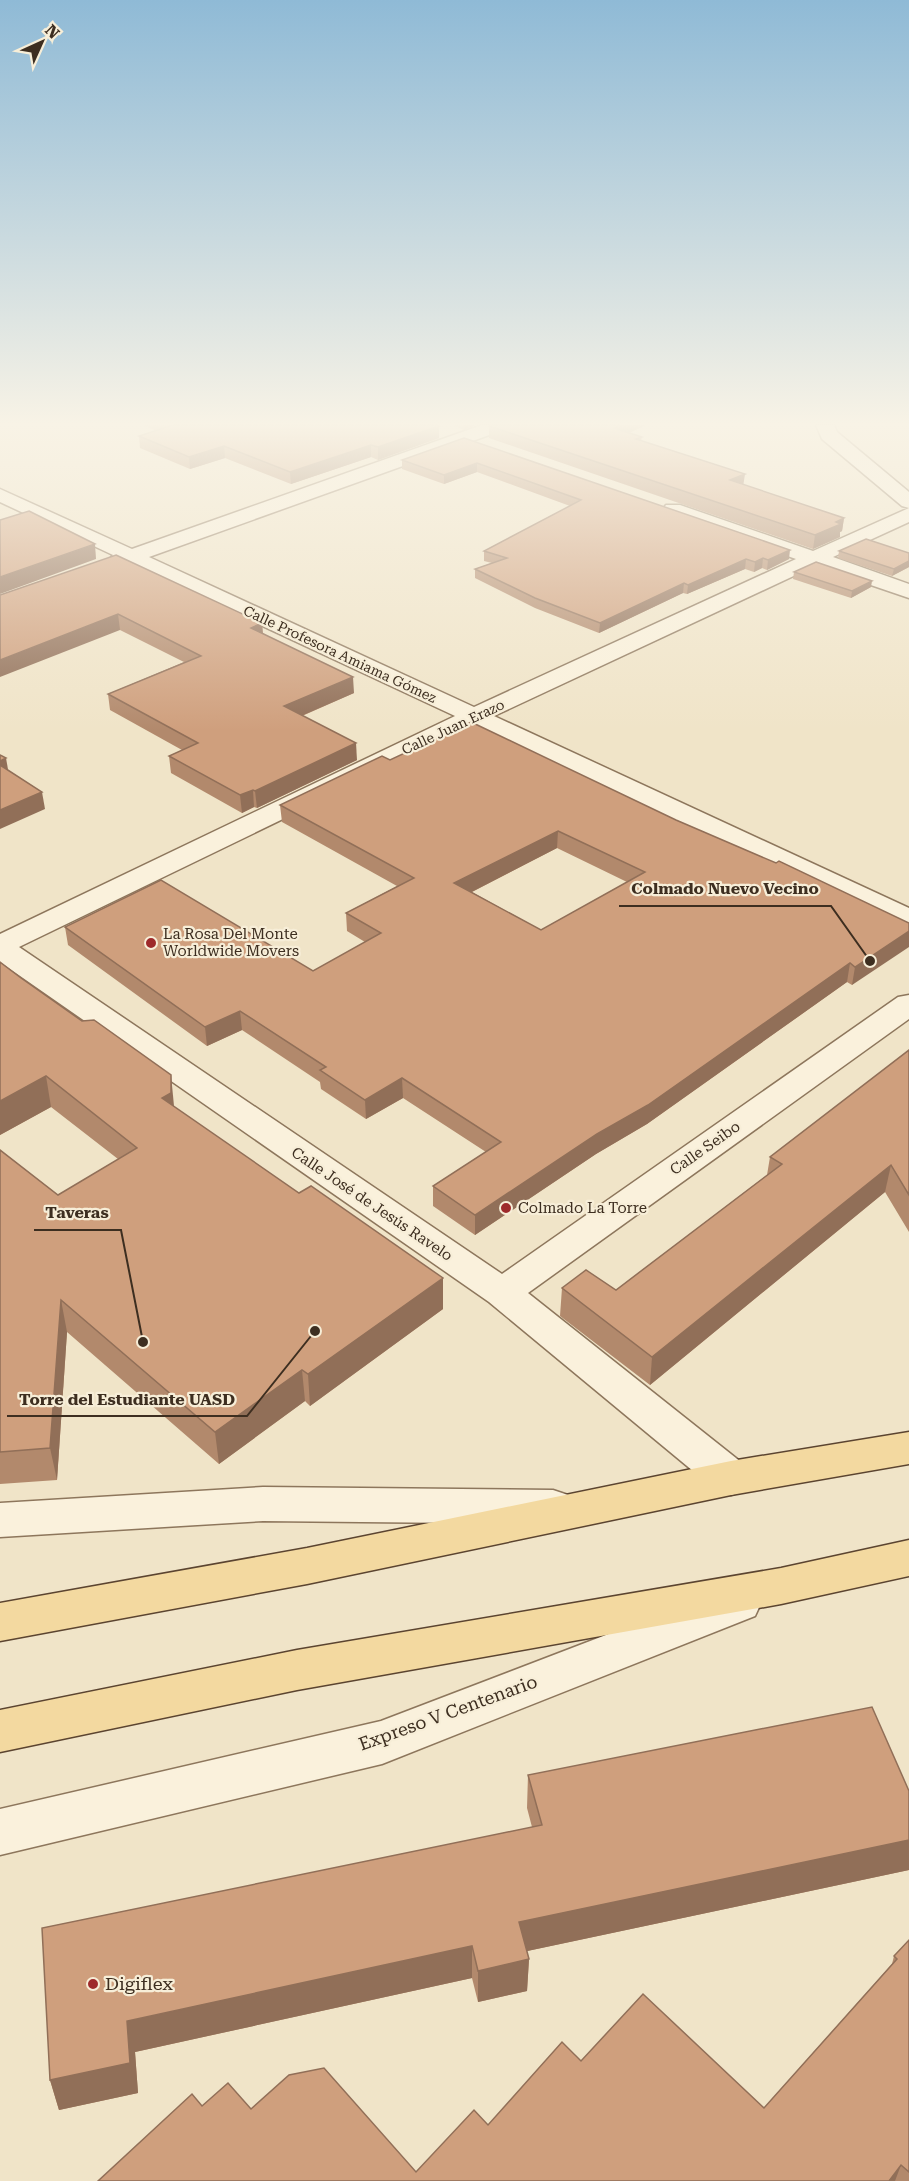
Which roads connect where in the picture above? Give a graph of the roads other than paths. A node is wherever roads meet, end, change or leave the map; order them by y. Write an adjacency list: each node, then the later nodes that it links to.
1 (68, 527): 5 (street, Calle Profesora Amiama Gómez)
2 (213, 527): 5 (street)
3 (724, 527): 6 (street)
4 (882, 527): 6 (street, Calle Juan Erazo)
5 (131, 556): 7 (street); 9 (street, Calle Profesora Amiama Gómez)
6 (815, 558): 8 (street); 9 (street, Calle Juan Erazo)
7 (98, 568)
8 (909, 591)
9 (473, 717): 10 (street, Calle Profesora Amiama Gómez); 11 (street, Calle Juan Erazo)
10 (909, 919)
11 (0, 946): 13 (street, Calle José de Jesús Ravelo)
12 (909, 1004): 13 (street, Calle Seibo)
13 (502, 1293): 15 (street, Calle José de Jesús Ravelo)
14 (909, 1448): 15 (main road)
15 (731, 1478): 16 (main road)
16 (591, 1507): 17 (street); 20 (main road)
17 (0, 1520)
18 (909, 1558): 19 (main road, Expreso V Centenario)
19 (781, 1586): 21 (main road, Expreso V Centenario); 22 (street, Expreso V Centenario)
20 (0, 1622)
21 (0, 1731)
22 (0, 1832)

